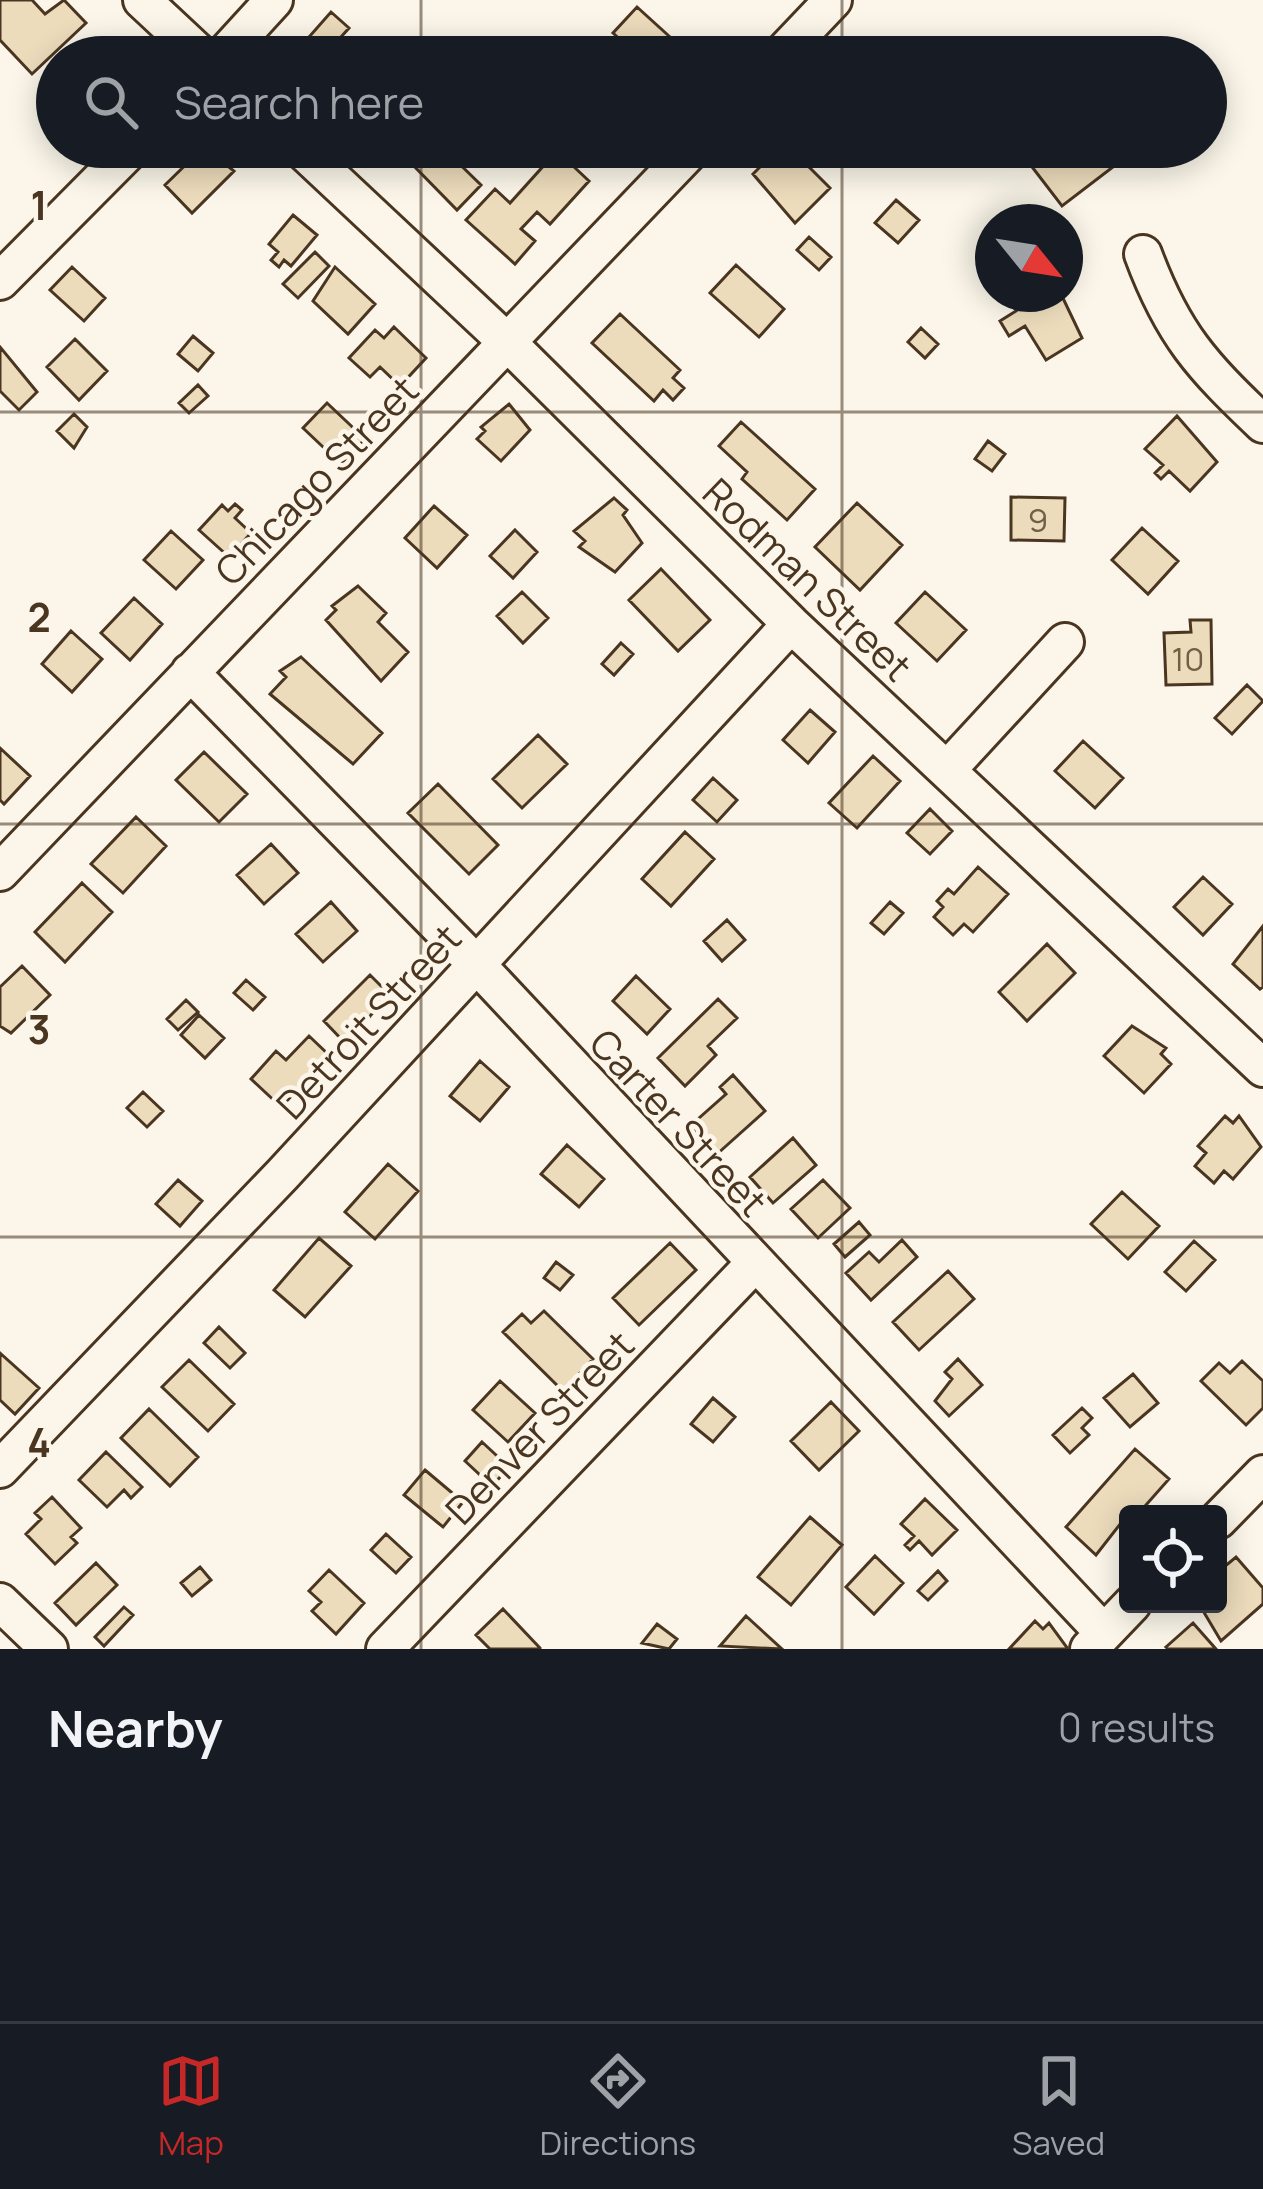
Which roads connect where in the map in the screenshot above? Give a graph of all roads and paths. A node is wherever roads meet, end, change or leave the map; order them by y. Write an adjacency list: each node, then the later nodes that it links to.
1 (142, 0): 4 (street)
2 (274, 0): 5 (street)
3 (833, 0): 6 (street)
4 (181, 36)
5 (241, 36)
6 (799, 36)
7 (112, 168): 11 (street)
8 (321, 168): 12 (street, Rodman Street)
9 (674, 168): 12 (street, Chicago Street)
10 (1143, 254): 13 (street)
11 (0, 281)
12 (507, 342): 14 (street, Rodman Street); 16 (street, Chicago Street)
13 (1263, 424)
14 (791, 624): 17 (street, Rodman Street); 19 (street, Detroit Street)
15 (1065, 642): 17 (street)
16 (190, 672): 18 (street, Chicago Street); 19 (street, Carter Street)
17 (947, 770): 20 (street, Rodman Street)
18 (0, 872)
19 (477, 965): 21 (street, Carter Street); 22 (street, Detroit Street)
20 (1263, 1068)
21 (754, 1264): 27 (street, Carter Street); 29 (street, Denver Street)
22 (0, 1469)
23 (1258, 1492): 24 (street)
24 (1227, 1514)
25 (0, 1602): 28 (street)
26 (1123, 1613): 27 (street)
27 (1096, 1641)
28 (49, 1649)
29 (385, 1649)

